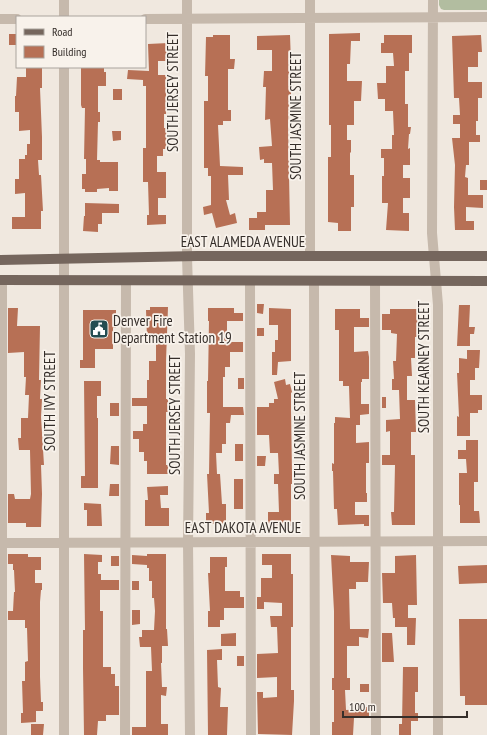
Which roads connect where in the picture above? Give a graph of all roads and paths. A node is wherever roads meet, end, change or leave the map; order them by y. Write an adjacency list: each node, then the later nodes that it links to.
1 (64, 0): 5 (street)
2 (187, 0): 8 (street, SOUTH JERSEY STREET)
3 (310, 0): 9 (street, SOUTH JASMINE STREET)
4 (433, 0): 6 (street, SOUTH KEARNEY STREET)
5 (64, 16)
6 (433, 17): 7 (street); 9 (street); 16 (street, SOUTH KEARNEY STREET)
7 (487, 17)
8 (187, 18): 9 (street); 12 (street); 14 (street, SOUTH JERSEY STREET)
9 (310, 18): 15 (street, SOUTH JASMINE STREET)
10 (0, 19): 11 (street)
11 (16, 19)
12 (146, 19)
13 (64, 68): 18 (street, SOUTH IVY STREET)
14 (187, 256): 15 (main road, EAST ALAMEDA AVENUE); 18 (main road, EAST ALAMEDA AVENUE); 23 (street, SOUTH JERSEY STREET)
15 (310, 256): 16 (main road, EAST ALAMEDA AVENUE)
16 (434, 256): 17 (main road, EAST ALAMEDA AVENUE); 26 (street, SOUTH KEARNEY STREET)
17 (487, 256)
18 (63, 259): 19 (main road, EAST ALAMEDA AVENUE); 21 (street, SOUTH IVY STREET)
19 (0, 260)
20 (1, 280): 21 (main road); 34 (street)
21 (63, 280): 22 (main road); 35 (street, SOUTH IVY STREET)
22 (126, 281): 23 (main road); 36 (street)
23 (188, 281): 24 (main road); 37 (street, SOUTH JERSEY STREET)
24 (250, 281): 28 (main road); 31 (street)
25 (375, 281): 26 (main road); 28 (main road); 33 (street)
26 (436, 281): 27 (main road); 29 (street, SOUTH KEARNEY STREET)
27 (487, 281)
28 (314, 282): 32 (street, SOUTH JASMINE STREET)
29 (438, 541): 30 (street, EAST DAKOTA AVENUE); 33 (street, EAST DAKOTA AVENUE); 45 (street, SOUTH KEARNEY STREET)
30 (487, 541)
31 (251, 542): 32 (street, EAST DAKOTA AVENUE); 37 (street, EAST DAKOTA AVENUE); 42 (street)
32 (315, 542): 33 (street, EAST DAKOTA AVENUE); 43 (street, SOUTH JASMINE STREET)
33 (376, 542): 44 (street)
34 (1, 543): 35 (street, EAST DAKOTA AVENUE); 38 (street)
35 (64, 543): 36 (street, EAST DAKOTA AVENUE); 39 (street, SOUTH IVY STREET)
36 (126, 543): 37 (street, EAST DAKOTA AVENUE); 40 (street)
37 (188, 543): 41 (street, SOUTH JERSEY STREET)
38 (2, 735)
39 (64, 735)
40 (125, 735)
41 (190, 735)
42 (251, 735)
43 (315, 735)
44 (376, 735)
45 (438, 735)

